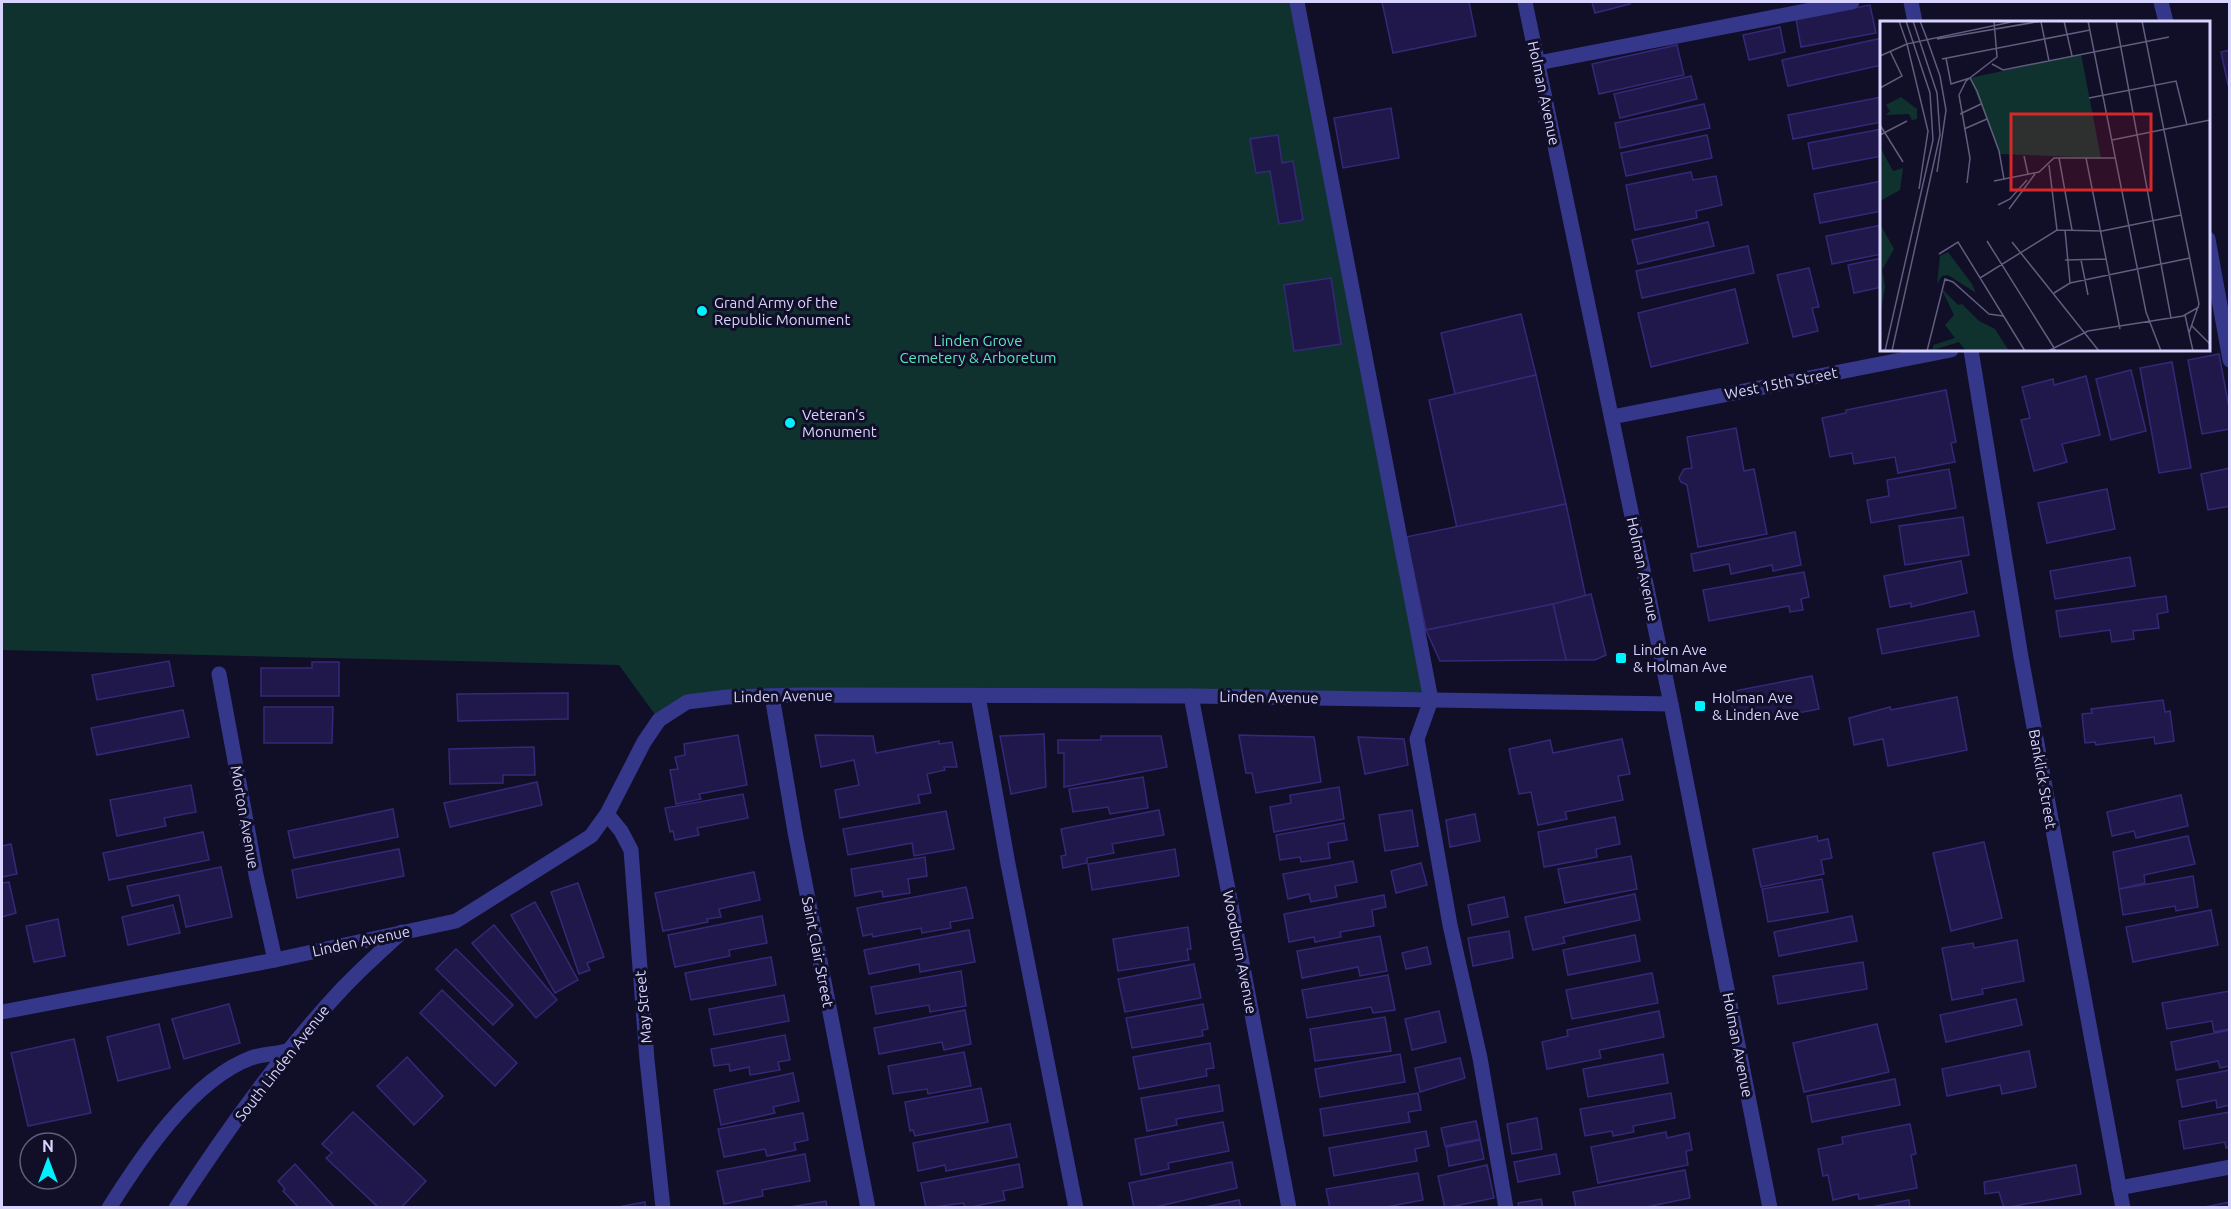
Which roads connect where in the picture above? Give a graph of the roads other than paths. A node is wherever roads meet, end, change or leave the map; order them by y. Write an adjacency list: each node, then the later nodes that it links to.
1 (1297, 2): 19 (street)
2 (1525, 2): 8 (street, Holman Avenue)
3 (1852, 2): 8 (street)
4 (1911, 2): 6 (street)
5 (2161, 2): 7 (street)
6 (1915, 21)
7 (2166, 21)
8 (1538, 63): 14 (street, Holman Avenue)
9 (2210, 249): 10 (street)
10 (2219, 296): 13 (street)
11 (1946, 351): 14 (street, West 15th Street)
12 (1971, 351): 27 (street, Banklick Street)
13 (2229, 360)
14 (1612, 417): 20 (street, Holman Avenue)
15 (219, 674): 23 (street, Morton Avenue)
16 (772, 696): 17 (street, Linden Avenue); 21 (street, Linden Avenue); 31 (street, Saint Clair Street)
17 (978, 696): 18 (street, Linden Avenue); 32 (street)
18 (1191, 696): 19 (street, Linden Avenue); 33 (street, Woodburn Avenue)
19 (1431, 700): 20 (street, Linden Avenue); 34 (street)
20 (1671, 704): 35 (street, Holman Avenue)
21 (607, 814): 22 (street, Linden Avenue); 30 (street, May Street)
22 (402, 932): 23 (street, Linden Avenue); 25 (street, South Linden Avenue)
23 (275, 960): 24 (street, Linden Avenue)
24 (2, 1012)
25 (288, 1052): 28 (street); 29 (street, South Linden Avenue)
26 (2229, 1167): 27 (street)
27 (2119, 1188): 36 (street, Banklick Street)
28 (109, 1208)
29 (176, 1208)
30 (663, 1208)
31 (868, 1208)
32 (1077, 1208)
33 (1290, 1208)
34 (1506, 1208)
35 (1770, 1208)
36 (2123, 1208)

